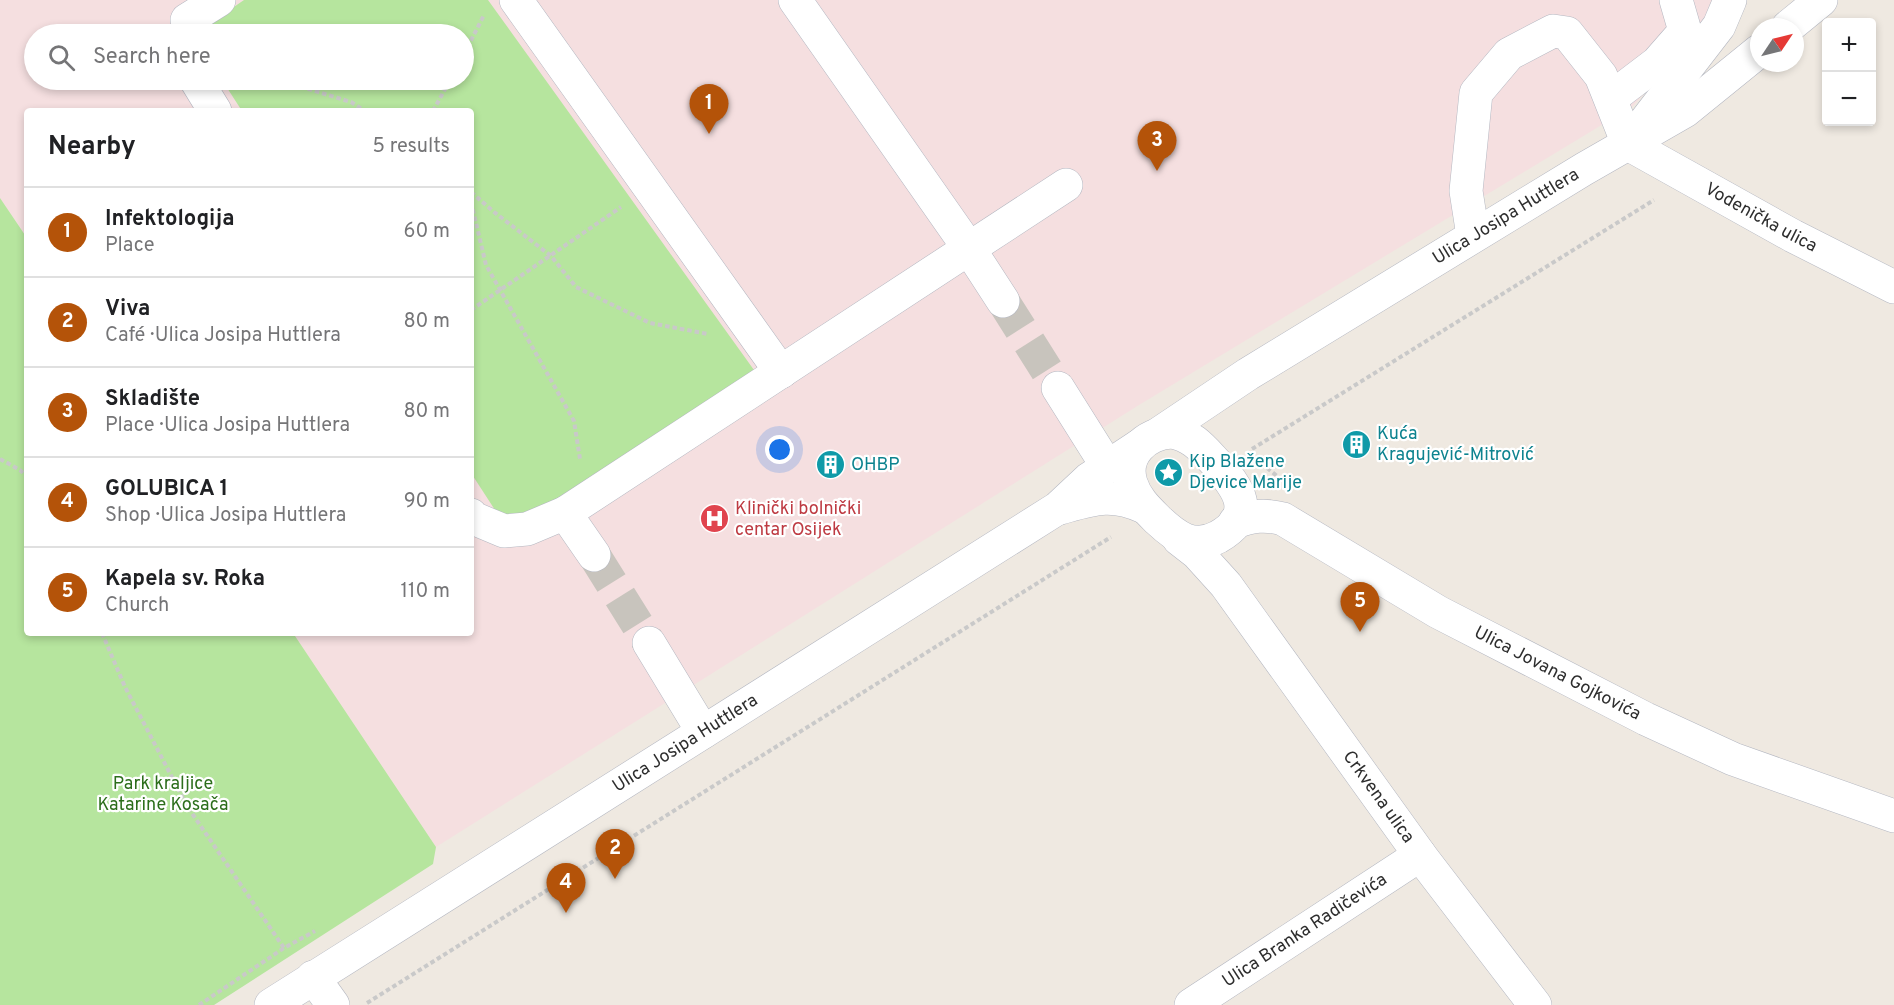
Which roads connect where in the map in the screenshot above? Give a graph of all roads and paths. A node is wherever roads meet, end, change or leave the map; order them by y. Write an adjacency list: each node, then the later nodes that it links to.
1 (219, 0): 7 (street)
2 (795, 0): 24 (street)
3 (1676, 0): 14 (street)
4 (1730, 0): 18 (street)
5 (1821, 0): 8 (street)
6 (502, 4): 9 (path); 20 (street)
7 (185, 18)
8 (1799, 18)
9 (474, 41)
10 (1750, 58): 18 (street, Ulica Josipa Huttlera)
11 (202, 90): 15 (street)
12 (312, 90): 16 (path)
13 (445, 90): 17 (path)
14 (1611, 98): 18 (street); 23 (street)
15 (213, 108)
16 (360, 108)
17 (435, 108)
18 (1628, 144): 23 (street, Ulica Josipa Huttlera); 26 (street, Vodenička ulica)
19 (1066, 185): 24 (street)
20 (649, 188): 25 (path); 30 (street)
21 (474, 194): 25 (path)
22 (474, 215): 27 (path)
23 (1473, 236): 32 (street, Ulica Josipa Huttlera)
24 (968, 247): 28 (street); 31 (street)
25 (551, 256): 27 (path); 30 (path)
26 (1894, 287)
27 (500, 290): 29 (path); 39 (path)
28 (1003, 301)
29 (474, 308)
30 (760, 344): 31 (street)
31 (781, 372): 39 (street)
32 (1248, 374): 34 (street, Ulica Josipa Huttlera); 36 (street, Ulica Josipa Huttlera)
33 (1058, 388): 37 (street)
34 (1149, 439): 36 (street); 37 (street, Ulica Josipa Huttlera); 40 (street)
35 (0, 459): 38 (path)
36 (1217, 464): 43 (street)
37 (1107, 466): 41 (street, Ulica Josipa Huttlera)
38 (24, 474)
39 (576, 506): 42 (street); 45 (street)
40 (1144, 507): 41 (street, Ulica Josipa Huttlera); 44 (street)
41 (1058, 508): 49 (street, Ulica Josipa Huttlera)
42 (474, 518)
43 (1229, 528): 44 (street); 46 (street, Crkvena ulica); 50 (street, Ulica Jovana Gojkovića)
44 (1179, 539): 46 (street, Crkvena ulica)
45 (594, 555)
46 (1226, 585): 51 (street, Crkvena ulica)
47 (103, 636): 52 (path)
48 (649, 644): 49 (street)
49 (703, 732): 53 (street, Ulica Josipa Huttlera)
50 (1894, 816)
51 (1420, 855): 56 (street, Ulica Branka Radičevića); 57 (street, Crkvena ulica)
52 (284, 948)
53 (313, 978): 54 (street); 55 (street)
54 (271, 1005)
55 (333, 1005)
56 (1191, 1005)
57 (1534, 1005)

